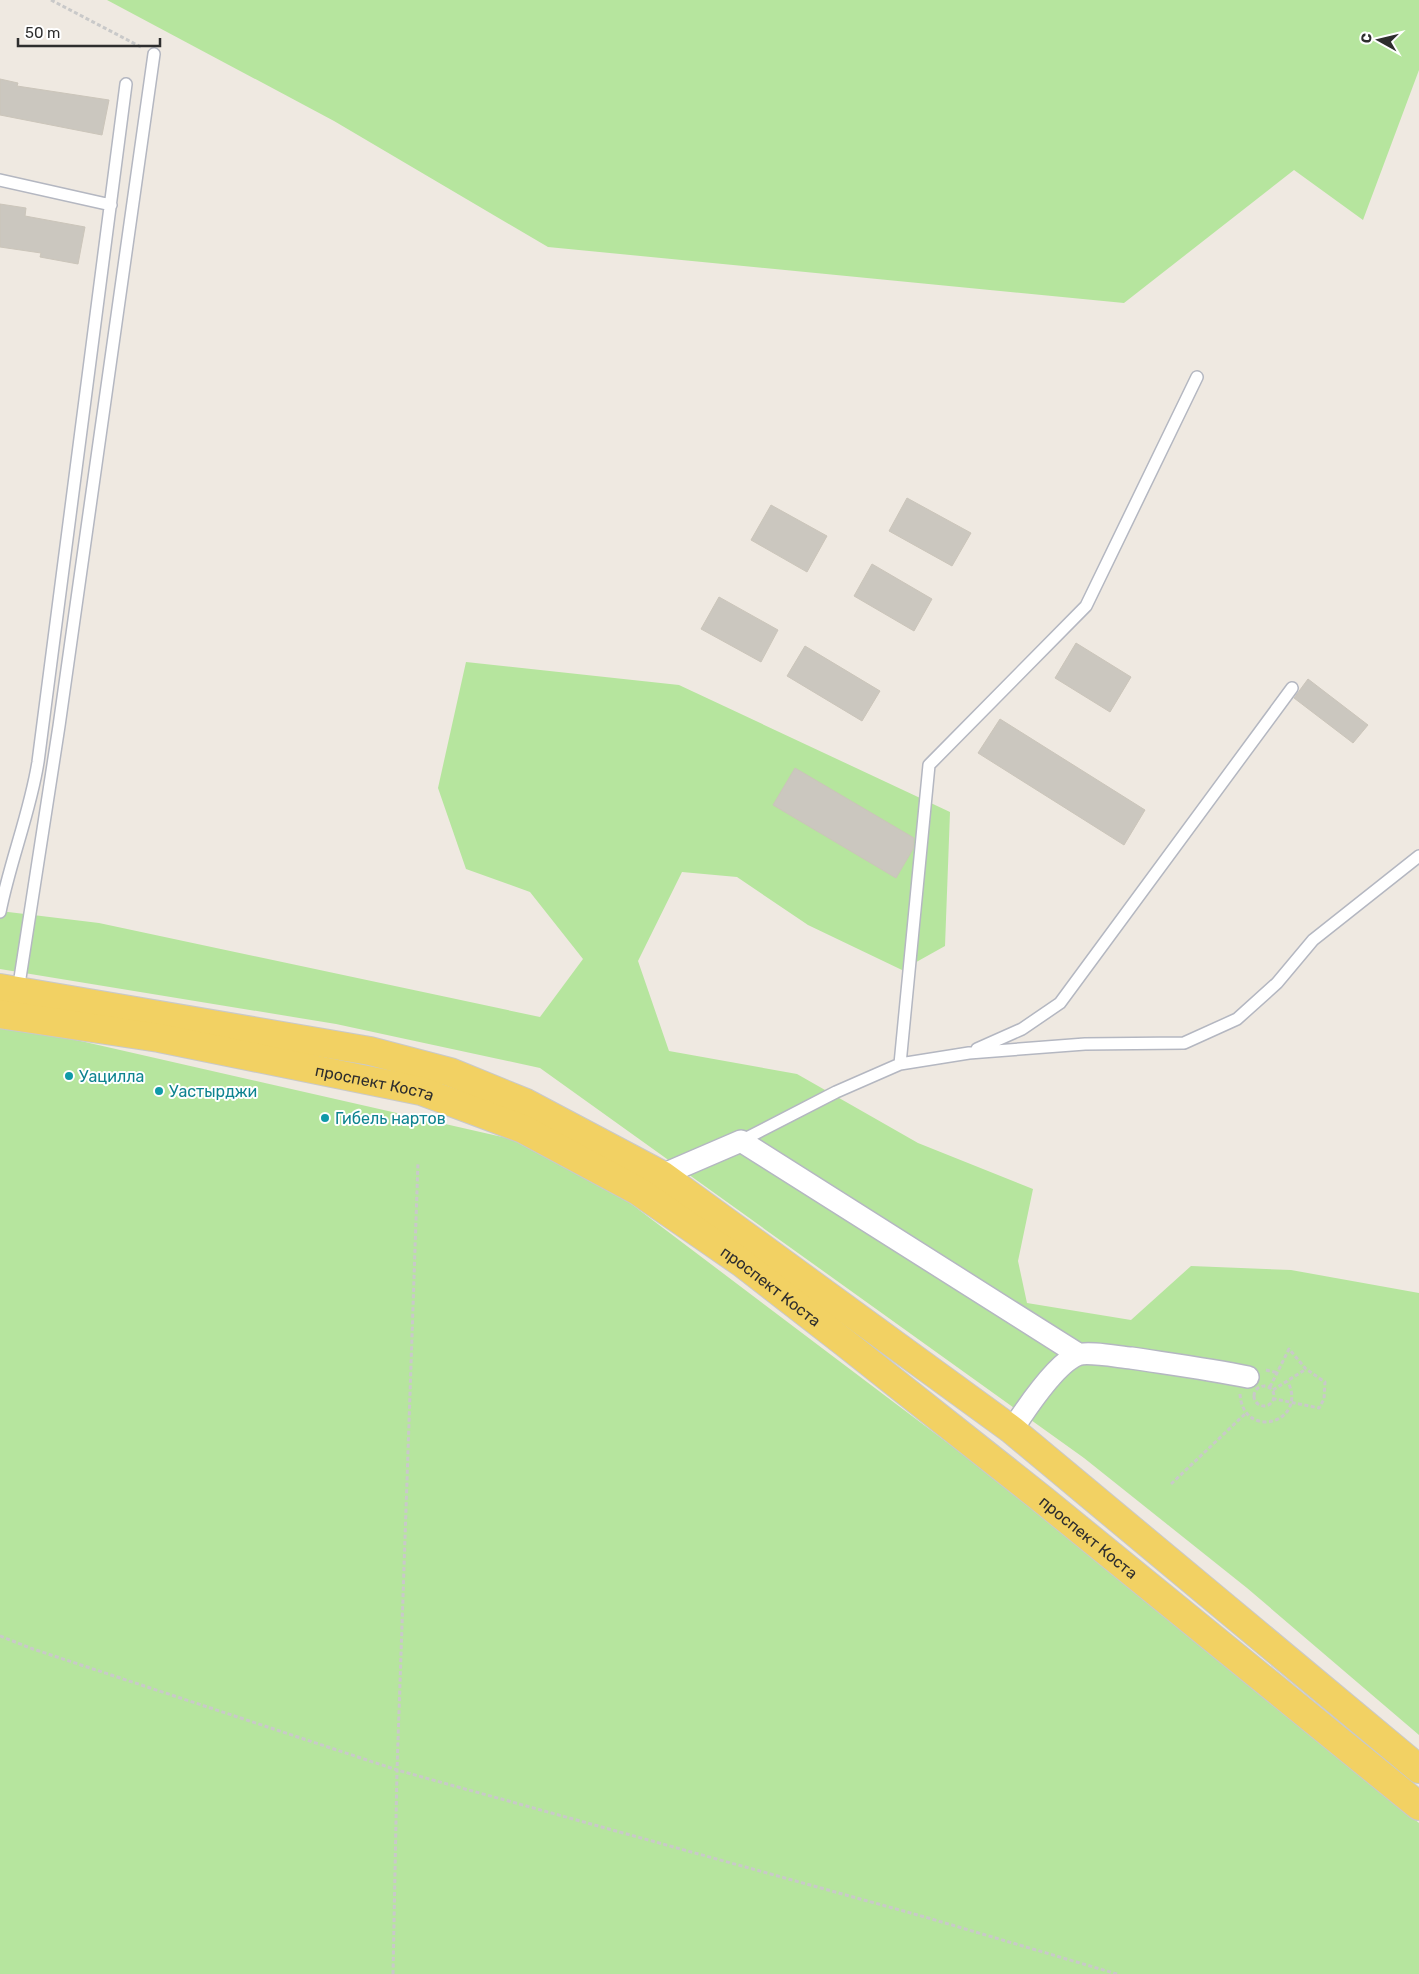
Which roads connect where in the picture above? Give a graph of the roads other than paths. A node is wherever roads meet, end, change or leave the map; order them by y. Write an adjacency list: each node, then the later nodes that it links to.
1 (154, 54): 9 (lane)
2 (126, 84): 4 (lane)
3 (0, 180): 4 (lane)
4 (111, 205): 8 (lane)
5 (1197, 377): 12 (lane)
6 (1292, 688): 11 (lane)
7 (1419, 856): 11 (lane)
8 (0, 912)
9 (9, 990): 14 (main road, проспект Коста)
10 (0, 1014): 19 (main road, проспект Коста)
11 (969, 1053): 12 (lane)
12 (900, 1064): 13 (lane)
13 (741, 1140): 14 (street); 15 (street)
14 (662, 1175): 17 (main road, проспект Коста)
15 (1078, 1354): 16 (street); 17 (street)
16 (1248, 1376)
17 (1012, 1430): 18 (main road, проспект Коста)
18 (1419, 1769)
19 (1419, 1806)

